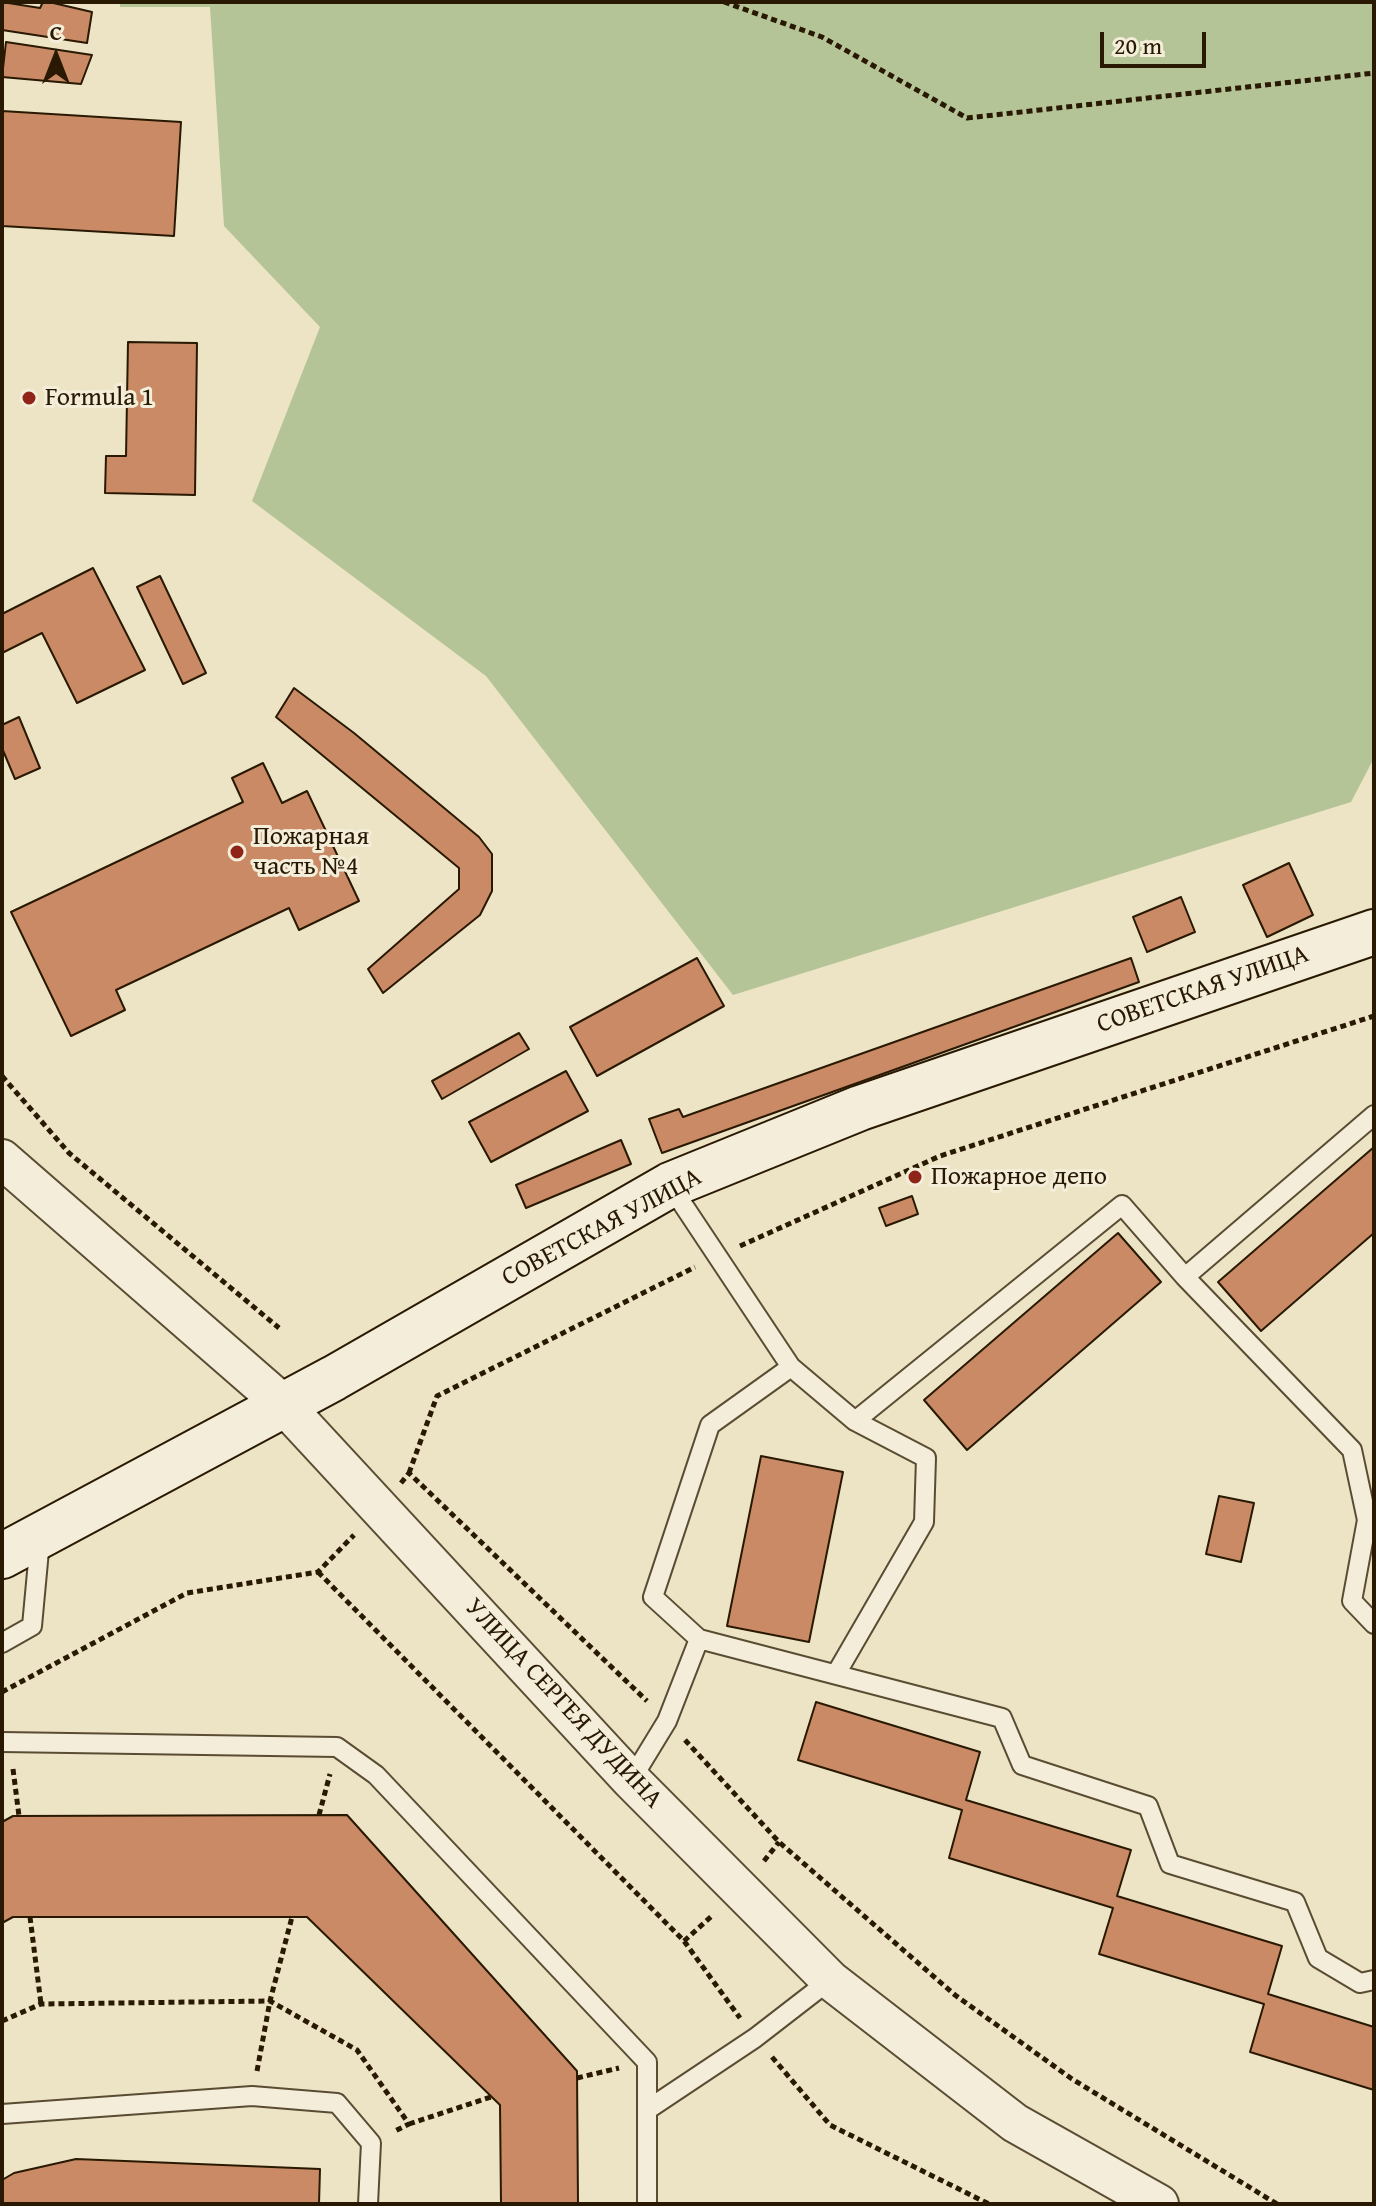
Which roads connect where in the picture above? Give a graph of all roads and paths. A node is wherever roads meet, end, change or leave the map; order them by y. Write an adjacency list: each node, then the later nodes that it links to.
1 (724, 2): 2 (path)
2 (1374, 73)
3 (1374, 932): 8 (street, СОВЕТСКАЯ УЛИЦА)
4 (1374, 1016): 9 (path)
5 (2, 1076): 11 (path)
6 (1374, 1115): 10 (lane)
7 (2, 1159): 13 (street, УЛИЦА СЕРГЕЯ ДУДИНА)
8 (670, 1185): 9 (lane); 13 (street, СОВЕТСКАЯ УЛИЦА)
9 (717, 1256): 12 (lane); 15 (path)
10 (1185, 1277): 14 (lane); 19 (lane)
11 (279, 1328)
12 (791, 1367): 14 (lane); 20 (lane)
13 (282, 1403): 16 (street, СОВЕТСКАЯ УЛИЦА); 25 (street, УЛИЦА СЕРГЕЯ ДУДИНА)
14 (855, 1421): 22 (lane)
15 (409, 1473)
16 (41, 1535): 17 (street, СОВЕТСКАЯ УЛИЦА); 21 (lane)
17 (2, 1556)
18 (318, 1572): 35 (path)
19 (1374, 1624)
20 (699, 1639): 22 (lane); 25 (lane)
21 (2, 1643)
22 (836, 1674): 31 (lane)
23 (6, 1742): 24 (lane); 27 (path)
24 (337, 1747): 26 (path); 36 (lane)
25 (631, 1780): 30 (street, УЛИЦА СЕРГЕЯ ДУДИНА)
26 (319, 1815)
27 (19, 1816)
28 (30, 1917): 33 (path)
29 (292, 1917): 32 (path)
30 (830, 1980): 35 (lane); 47 (street, УЛИЦА СЕРГЕЯ ДУДИНА)
31 (1374, 1980)
32 (270, 2001): 33 (path); 38 (path); 42 (path)
33 (41, 2004): 34 (path)
34 (2, 2021)
35 (755, 2038): 40 (lane); 46 (path)
36 (647, 2062): 37 (path); 40 (lane)
37 (577, 2078)
38 (252, 2096): 41 (lane); 43 (lane)
39 (491, 2097): 42 (path)
40 (647, 2110): 45 (lane)
41 (2, 2114)
42 (409, 2124): 43 (path)
43 (371, 2143): 44 (lane)
44 (368, 2204)
45 (647, 2204)
46 (989, 2204)
47 (1159, 2204)

